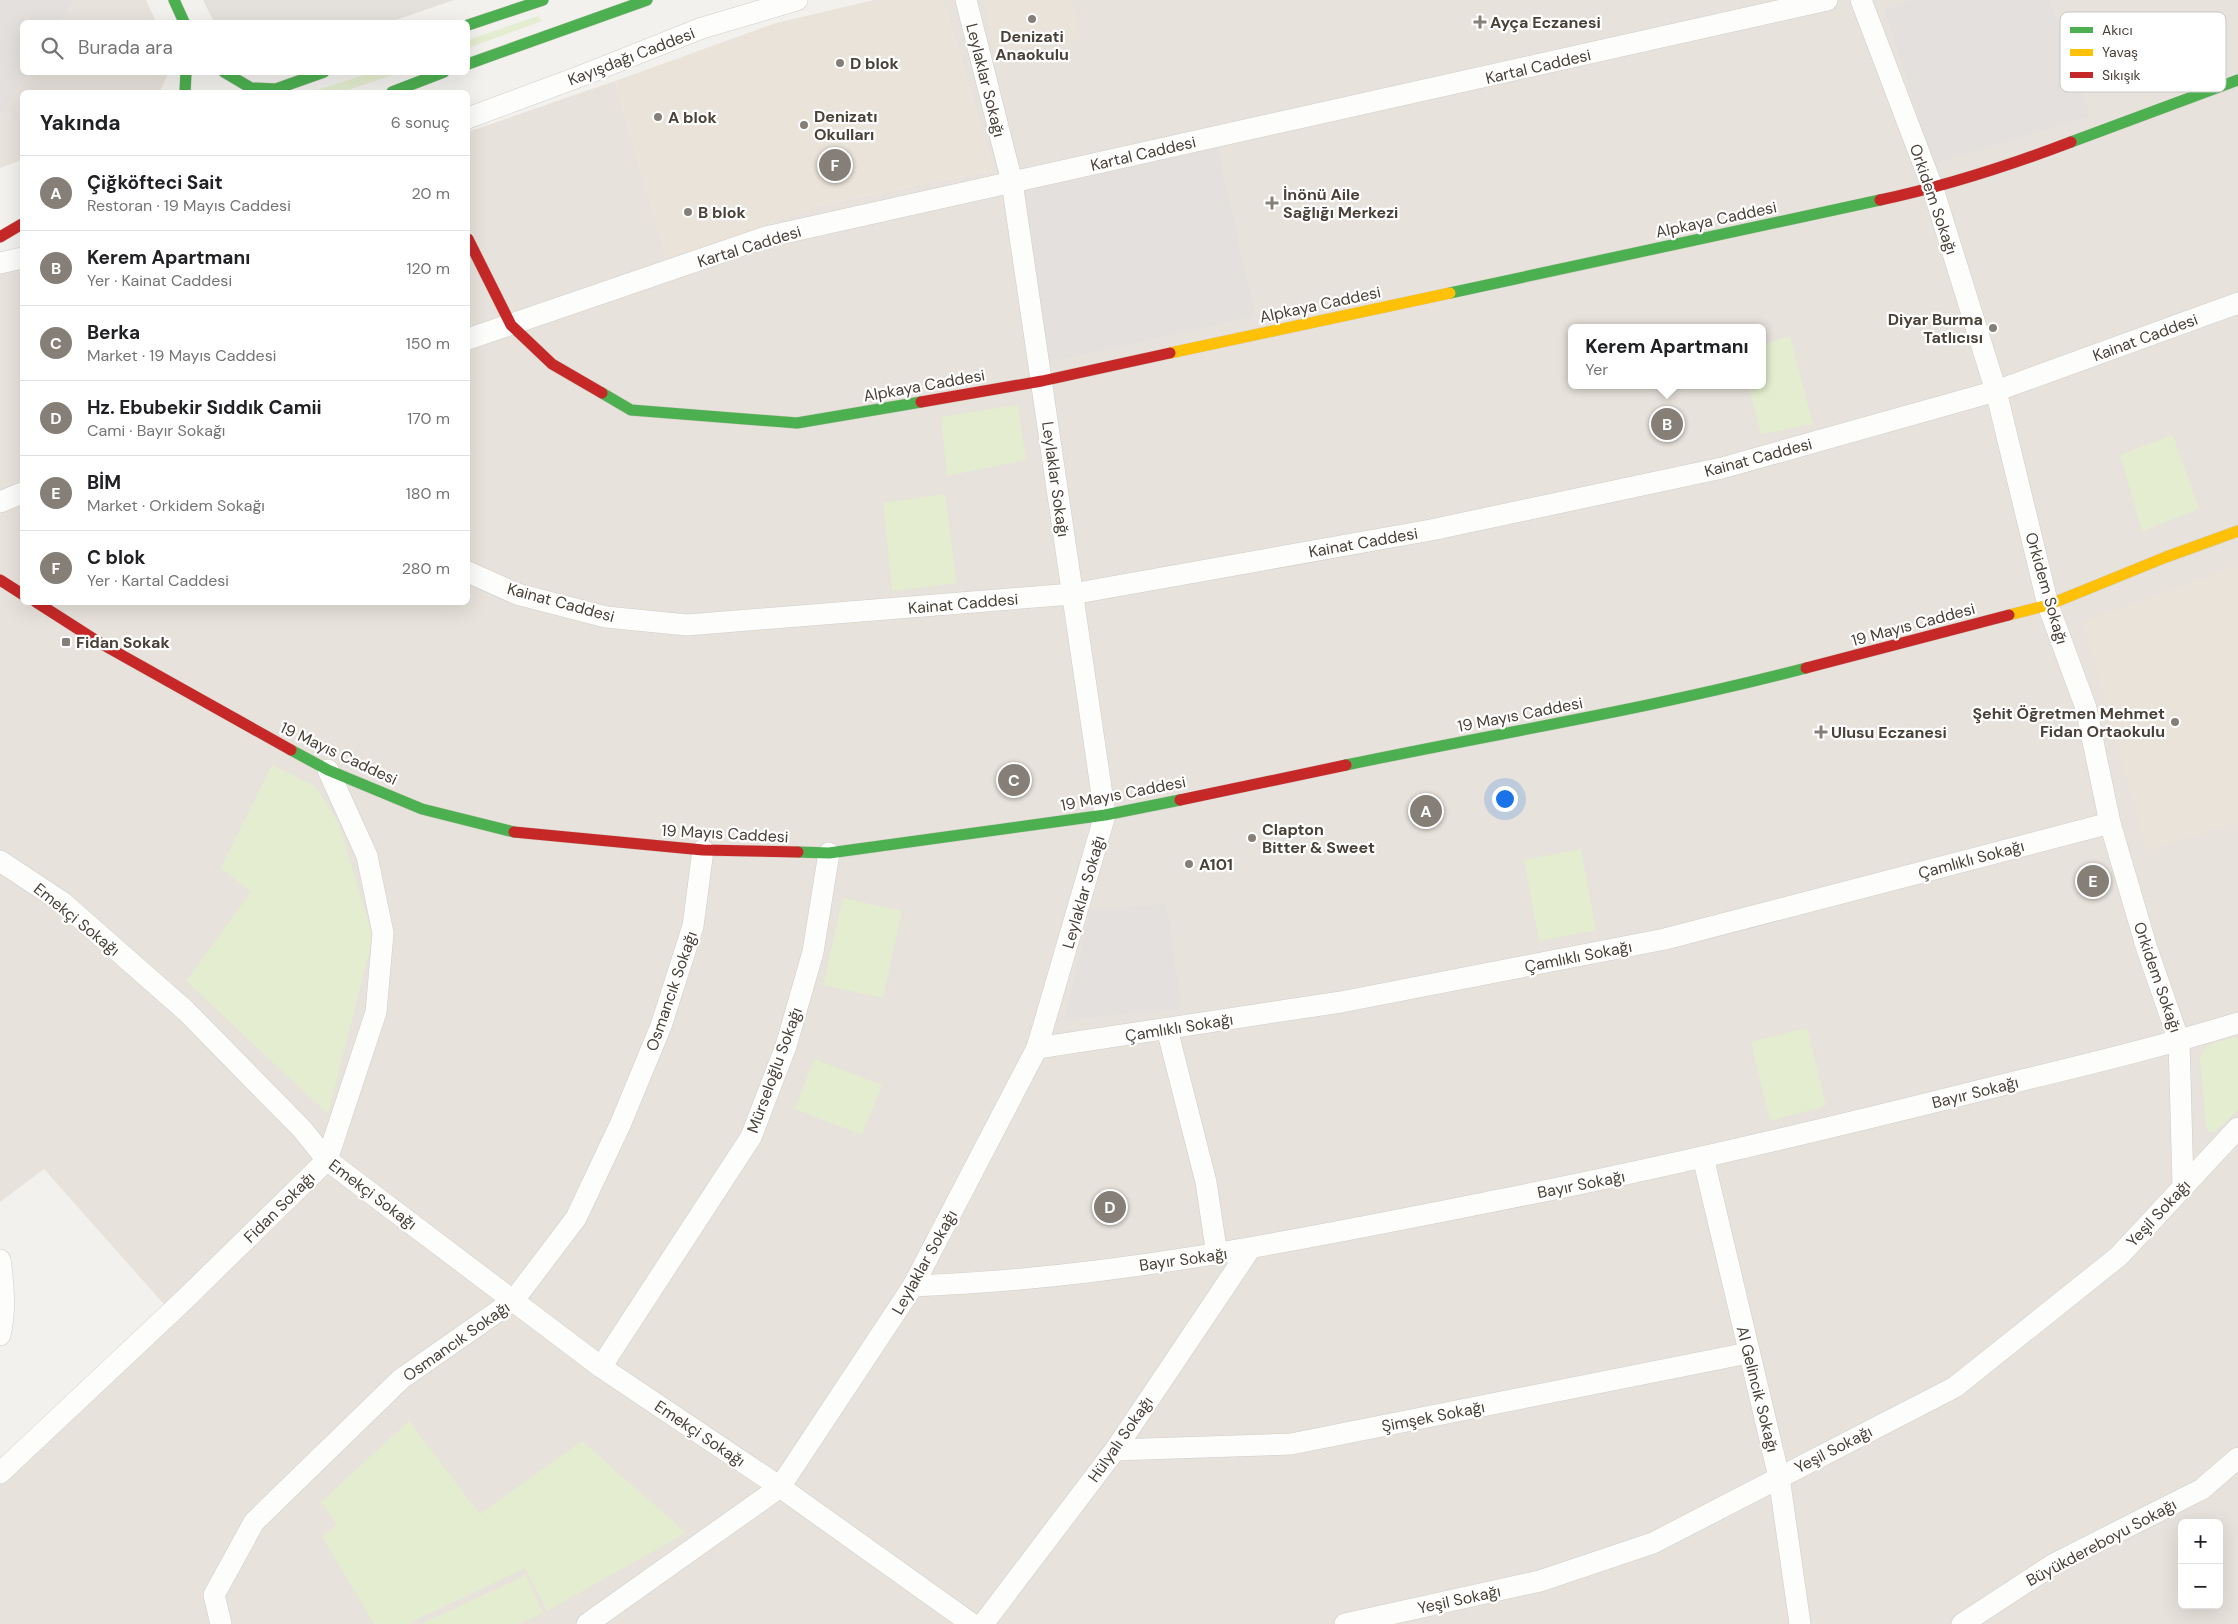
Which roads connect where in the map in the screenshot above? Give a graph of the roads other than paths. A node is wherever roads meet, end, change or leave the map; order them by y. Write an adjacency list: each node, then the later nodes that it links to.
1 (174, 0): 8 (street)
2 (543, 0): 9 (street)
3 (647, 0): 10 (street)
4 (797, 0): 20 (street, Kayışdağı Caddesi)
5 (966, 0): 21 (street, Leylaklar Sokağı)
6 (1827, 0): 21 (street, Kartal Caddesi)
7 (1861, 0): 22 (street, Orkidem Sokağı)
8 (183, 20)
9 (470, 24)
10 (470, 63)
11 (186, 75): 17 (street)
12 (229, 75): 13 (street)
13 (315, 75)
14 (436, 75): 18 (street)
15 (2238, 80): 16 (street, Alpkaya Caddesi)
16 (2226, 84)
17 (185, 90)
18 (397, 90)
19 (2206, 92): 22 (street, Alpkaya Caddesi)
20 (470, 117)
21 (1012, 182): 30 (street, Kartal Caddesi); 32 (street, Leylaklar Sokağı)
22 (1933, 189): 32 (street, Alpkaya Caddesi); 33 (street, Orkidem Sokağı)
23 (20, 225): 25 (street)
24 (20, 230): 25 (street)
25 (0, 236)
26 (470, 244): 30 (street, Alpkaya Caddesi)
27 (20, 258): 28 (street)
28 (0, 263)
29 (2238, 303): 33 (street, Kainat Caddesi)
30 (511, 325): 31 (street, Kartal Caddesi); 32 (street, Alpkaya Caddesi)
31 (470, 338)
32 (1042, 381): 40 (street, Leylaklar Sokağı)
33 (1996, 391): 40 (street, Kainat Caddesi); 42 (street, Orkidem Sokağı)
34 (20, 494): 35 (street)
35 (0, 502)
36 (2238, 531): 42 (street, 19 Mayıs Caddesi)
37 (470, 573): 40 (street, Kainat Caddesi)
38 (0, 580): 39 (street)
39 (20, 593)
40 (1072, 594): 44 (street, Leylaklar Sokağı)
41 (41, 605): 43 (street, 19 Mayıs Caddesi)
42 (2048, 605): 44 (street, 19 Mayıs Caddesi); 45 (street, Orkidem Sokağı)
43 (328, 770): 46 (street, 19 Mayıs Caddesi); 55 (street, Fidan Sokağı)
44 (1105, 815): 47 (street, 19 Mayıs Caddesi); 52 (street, Leylaklar Sokağı)
45 (2110, 823): 50 (street, Çamlıklı Sokağı); 51 (street, Orkidem Sokağı)
46 (703, 850): 47 (street, 19 Mayıs Caddesi); 61 (street, Osmancık Sokağı)
47 (829, 853): 64 (street, Mürseloğlu Sokağı)
48 (0, 861): 55 (street, Emekçi Sokağı)
49 (2238, 1022): 51 (street, Bayır Sokağı)
50 (1167, 1029): 52 (street, Çamlıklı Sokağı); 58 (street)
51 (2180, 1041): 54 (street, Bayır Sokağı); 56 (street, Orkidem Sokağı)
52 (1037, 1048): 60 (street, Leylaklar Sokağı)
53 (2238, 1128): 56 (street, Yeşil Sokağı)
54 (1702, 1157): 57 (street, Bayır Sokağı); 63 (street, Al Gelincik Sokağı)
55 (327, 1160): 61 (street, Emekçi Sokağı); 67 (street, Fidan Sokağı)
56 (2183, 1185): 68 (street, Yeşil Sokağı)
57 (1250, 1249): 58 (street, Bayır Sokağı); 65 (street, Hülyalı Sokağı)
58 (1217, 1255): 60 (street, Bayır Sokağı)
59 (0, 1260): 62 (street)
60 (913, 1286): 69 (street, Leylaklar Sokağı)
61 (514, 1300): 64 (street, Emekçi Sokağı); 70 (street, Osmancık Sokağı)
62 (0, 1335)
63 (1748, 1353): 65 (street, Şimşek Sokağı); 68 (street, Al Gelincik Sokağı)
64 (601, 1367): 69 (street, Emekçi Sokağı)
65 (1115, 1450): 73 (street, Hülyalı Sokağı)
66 (2238, 1458): 76 (street, Büyükdereboyu Sokağı)
67 (0, 1473)
68 (1779, 1477): 74 (street, Yeşil Sokağı); 75 (street, Al Gelincik Sokağı)
69 (780, 1488): 71 (street); 72 (street)
70 (221, 1624)
71 (587, 1624)
72 (972, 1624)
73 (983, 1624)
74 (1345, 1624)
75 (1800, 1624)
76 (1962, 1624)

